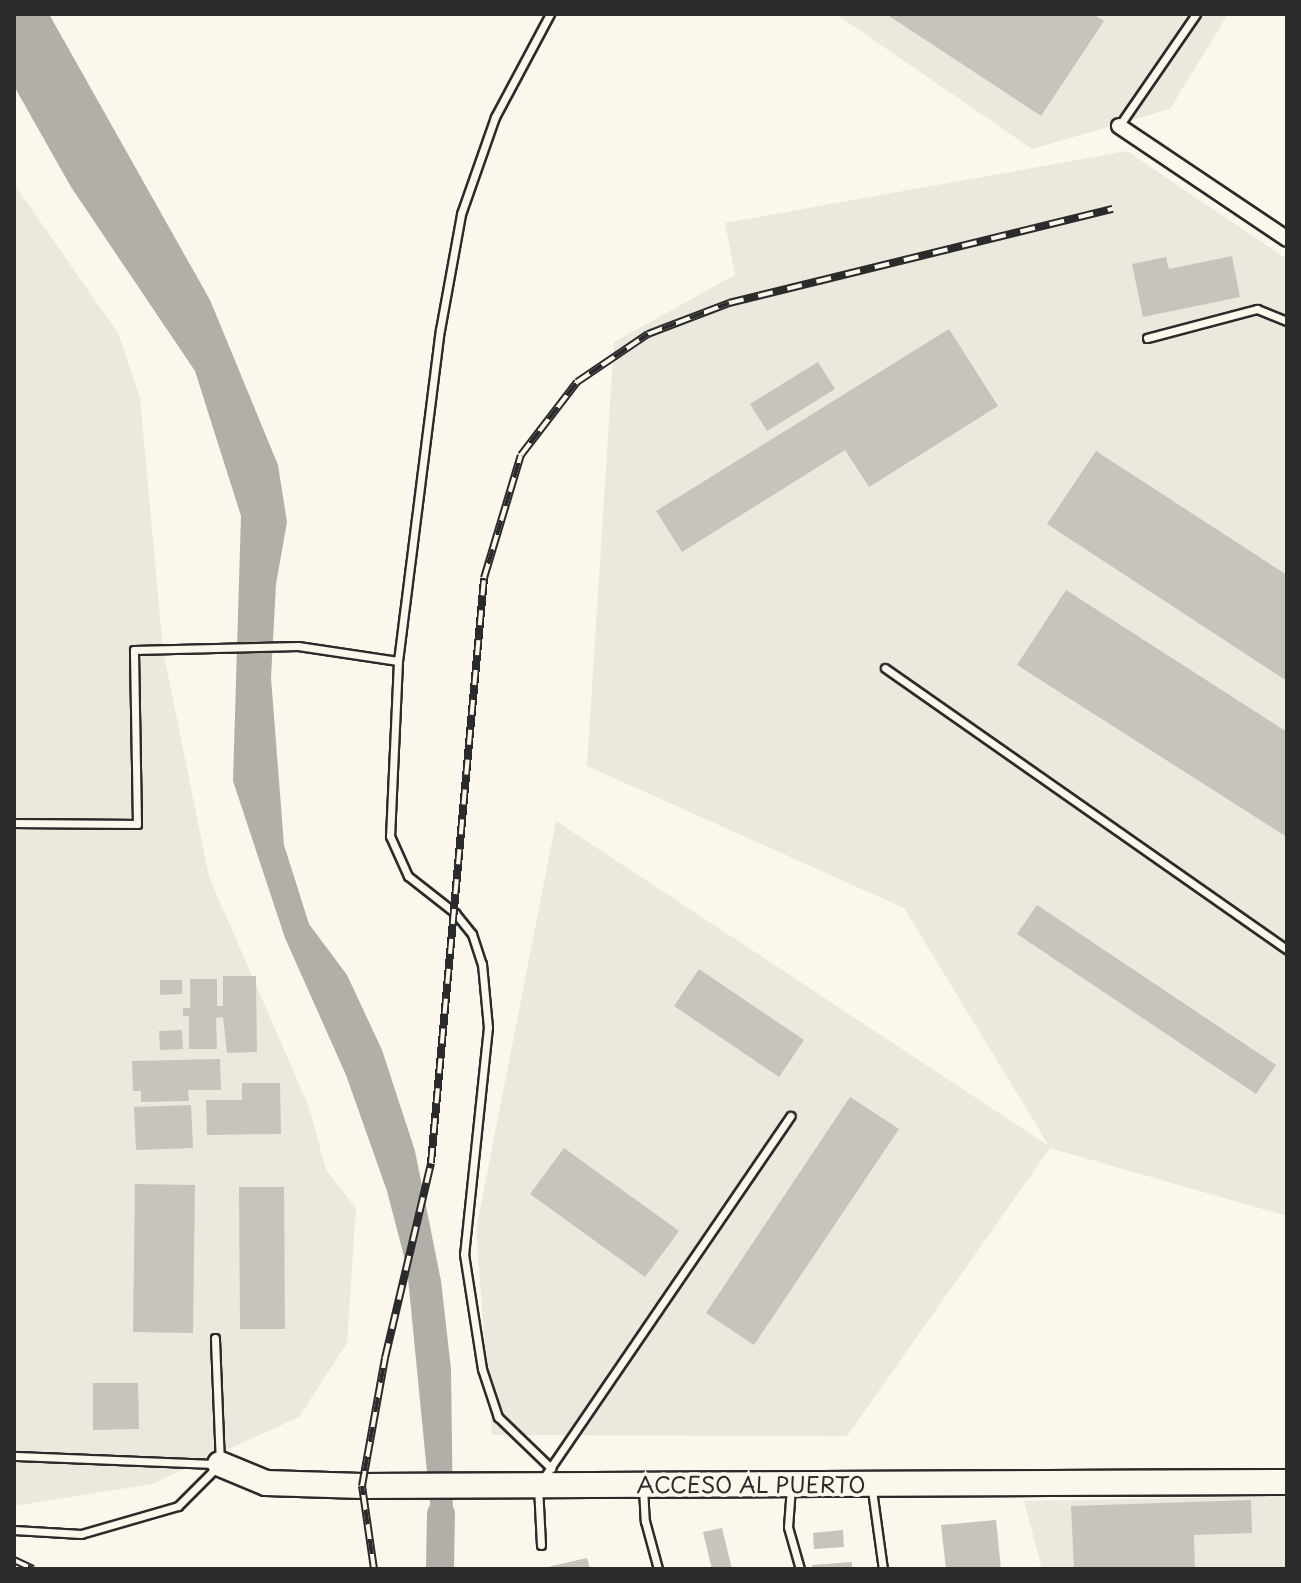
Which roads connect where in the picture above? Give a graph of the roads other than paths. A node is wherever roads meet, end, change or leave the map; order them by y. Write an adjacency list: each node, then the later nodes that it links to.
1 (550, 14): 7 (lane)
2 (1196, 14): 3 (lane)
3 (1119, 126): 4 (street)
4 (1287, 239)
5 (1287, 321): 6 (lane)
6 (1147, 338)
7 (398, 661): 9 (lane); 15 (lane)
8 (885, 668): 10 (lane)
9 (14, 823)
10 (1287, 949)
11 (790, 1116): 15 (lane)
12 (215, 1338): 14 (lane)
13 (14, 1456): 14 (lane)
14 (220, 1464): 15 (main road, ACCESO AL PUERTO); 20 (lane)
15 (544, 1477): 19 (main road, ACCESO AL PUERTO); 21 (lane)
16 (1287, 1482): 18 (main road, ACCESO AL PUERTO)
17 (791, 1484): 18 (main road, ACCESO AL PUERTO); 19 (main road, ACCESO AL PUERTO); 23 (lane)
18 (872, 1484): 24 (lane)
19 (643, 1485): 22 (lane)
20 (14, 1530)
21 (541, 1545)
22 (658, 1569)
23 (800, 1569)
24 (883, 1569)

